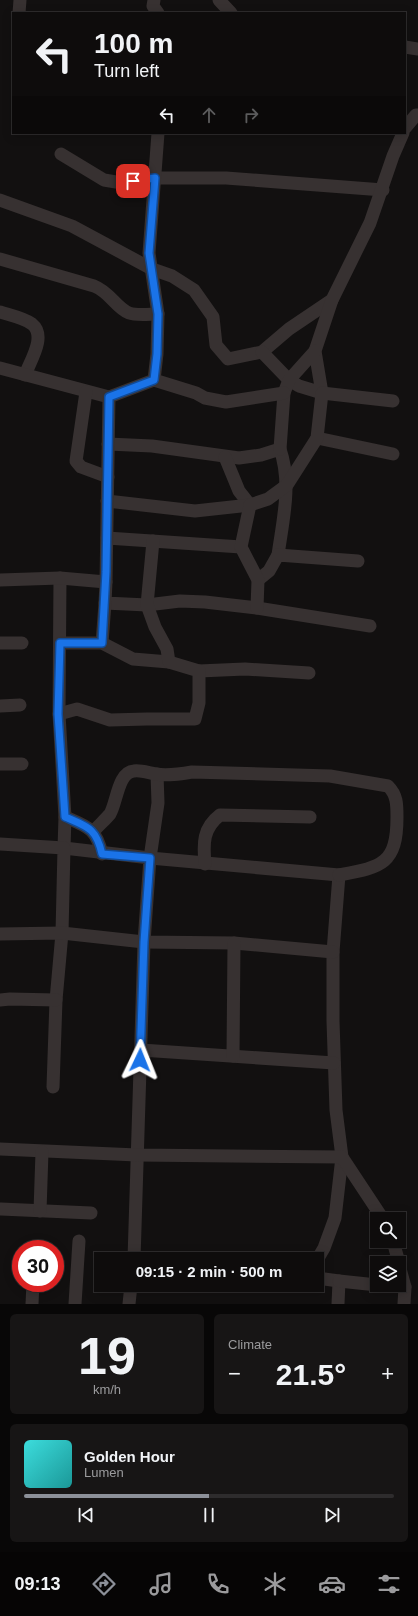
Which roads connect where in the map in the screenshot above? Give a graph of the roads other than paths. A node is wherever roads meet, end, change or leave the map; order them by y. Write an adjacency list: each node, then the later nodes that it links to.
1 (20, 0): 4 (street)
2 (154, 0): 5 (street)
3 (220, 0): 6 (street)
4 (19, 12)
5 (157, 12)
6 (230, 12)
7 (406, 48): 8 (street)
8 (418, 49)
9 (417, 112): 10 (street)
10 (406, 127)
11 (158, 134): 14 (street)
12 (403, 134): 15 (street)
13 (61, 154): 14 (street)
14 (155, 178): 15 (street); 18 (street)
15 (383, 190): 19 (street)
16 (0, 200): 18 (street)
17 (0, 259): 21 (street)
18 (152, 269): 21 (street); 23 (street)
19 (332, 300): 22 (street); 23 (street)
20 (0, 312): 25 (street)
21 (158, 314): 26 (street)
22 (315, 351): 27 (street); 30 (street)
23 (262, 352): 27 (street)
24 (0, 368): 25 (street)
25 (25, 375): 28 (street)
26 (154, 380): 29 (street); 31 (street)
27 (288, 380): 29 (street); 30 (street)
28 (86, 392): 31 (street); 38 (street)
29 (284, 393): 35 (street)
30 (322, 393): 32 (street); 33 (street)
31 (109, 397): 34 (street)
32 (394, 401)
33 (317, 438): 36 (street); 39 (street)
34 (108, 444): 37 (street); 38 (street)
35 (280, 449): 37 (street); 39 (street)
36 (393, 454)
37 (225, 457): 41 (street)
38 (108, 477): 40 (street)
39 (287, 486): 41 (street); 45 (street)
40 (107, 500): 41 (street); 42 (street)
41 (250, 505): 44 (street)
42 (107, 538): 43 (street); 50 (street)
43 (153, 541): 44 (street); 52 (street)
44 (241, 547): 49 (street)
45 (278, 554): 46 (street); 49 (street)
46 (358, 561)
47 (60, 578): 48 (street); 50 (street); 57 (street)
48 (0, 580)
49 (258, 580): 53 (street)
50 (106, 582): 51 (street)
51 (105, 603): 52 (street); 58 (street)
52 (147, 605): 53 (street); 59 (street)
53 (256, 608): 54 (street)
54 (370, 626)
55 (0, 643): 56 (street)
56 (22, 643)
57 (60, 643): 58 (street); 64 (street)
58 (102, 643): 59 (street)
59 (169, 662): 60 (street)
60 (199, 671): 61 (street); 64 (street)
61 (309, 673)
62 (20, 705): 63 (street)
63 (0, 706)
64 (58, 714): 68 (street)
65 (0, 764): 66 (street)
66 (22, 764)
67 (156, 774): 70 (street); 74 (street); 76 (street)
68 (65, 817): 70 (street); 72 (street)
69 (310, 817): 75 (street)
70 (93, 832): 73 (street)
71 (0, 844): 72 (street)
72 (64, 848): 73 (street); 77 (street)
73 (102, 854): 74 (street)
74 (150, 858): 75 (street); 79 (street)
75 (205, 864): 76 (street)
76 (339, 875): 81 (street)
77 (62, 933): 78 (street); 79 (street); 83 (street)
78 (0, 934)
79 (144, 942): 80 (street); 84 (street)
80 (234, 943): 81 (street); 85 (street)
81 (333, 952): 86 (street)
82 (0, 1000): 83 (street)
83 (56, 1000): 87 (street)
84 (141, 1050): 85 (street); 90 (street)
85 (233, 1056): 86 (street)
86 (334, 1063): 91 (street)
87 (53, 1088)
88 (0, 1150): 89 (street)
89 (42, 1152): 90 (street); 93 (street)
90 (137, 1155): 91 (street); 97 (street)
91 (342, 1157): 94 (street); 98 (street)
92 (1, 1209): 93 (street)
93 (40, 1211): 95 (street)
94 (378, 1212)
95 (91, 1214)
96 (79, 1241): 106 (street)
97 (134, 1252)
98 (322, 1252)
99 (324, 1279): 100 (street)
100 (339, 1281): 101 (street); 108 (street)
101 (370, 1283)
102 (33, 1292): 105 (street)
103 (130, 1292): 107 (street)
104 (405, 1292): 109 (street)
105 (32, 1304)
106 (75, 1304)
107 (129, 1304)
108 (338, 1304)
109 (404, 1304)

